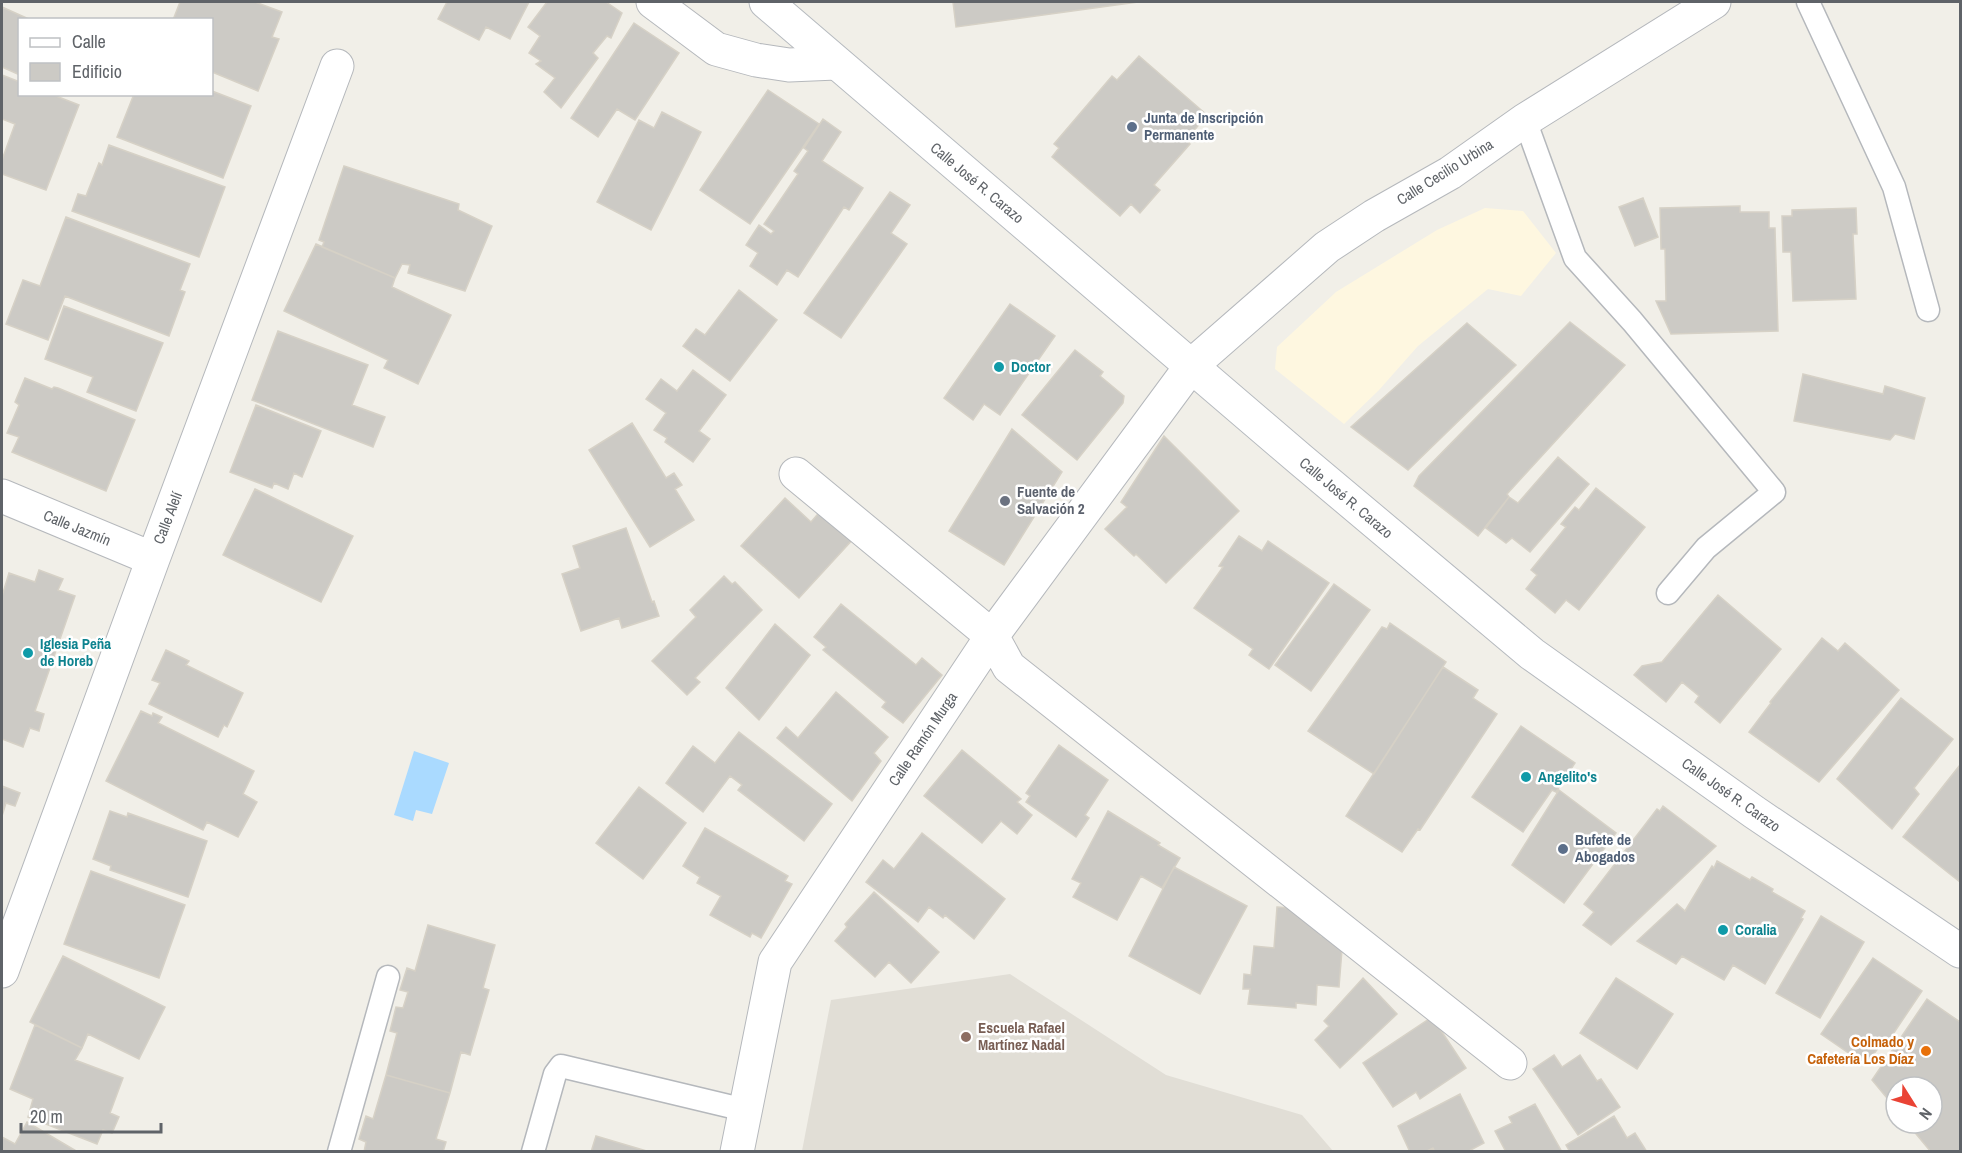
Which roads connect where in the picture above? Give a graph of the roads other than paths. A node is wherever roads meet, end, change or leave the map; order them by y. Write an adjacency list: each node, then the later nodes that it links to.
1 (653, 2): 5 (street)
2 (1714, 2): 7 (street, Calle Cecilio Urbina)
3 (1808, 2): 8 (lane)
4 (774, 4): 5 (street, Calle José R. Carazo)
5 (836, 63): 9 (street, Calle José R. Carazo)
6 (337, 66): 12 (street, Calle Alelí)
7 (1525, 120): 9 (street, Calle Cecilio Urbina); 13 (lane)
8 (1929, 310)
9 (1192, 365): 14 (street, Calle Ramón Murga); 15 (street, Calle José R. Carazo)
10 (796, 474): 14 (street)
11 (2, 496): 12 (street, Calle Jazmín)
12 (153, 559): 16 (street, Calle Alelí)
13 (1668, 593)
14 (992, 636): 18 (street); 19 (street, Calle Ramón Murga)
15 (1960, 951)
16 (2, 971)
17 (388, 977): 20 (lane)
18 (1510, 1063)
19 (745, 1110): 21 (lane); 22 (street, Calle Ramón Murga)
20 (339, 1152)
21 (533, 1152)
22 (737, 1152)

